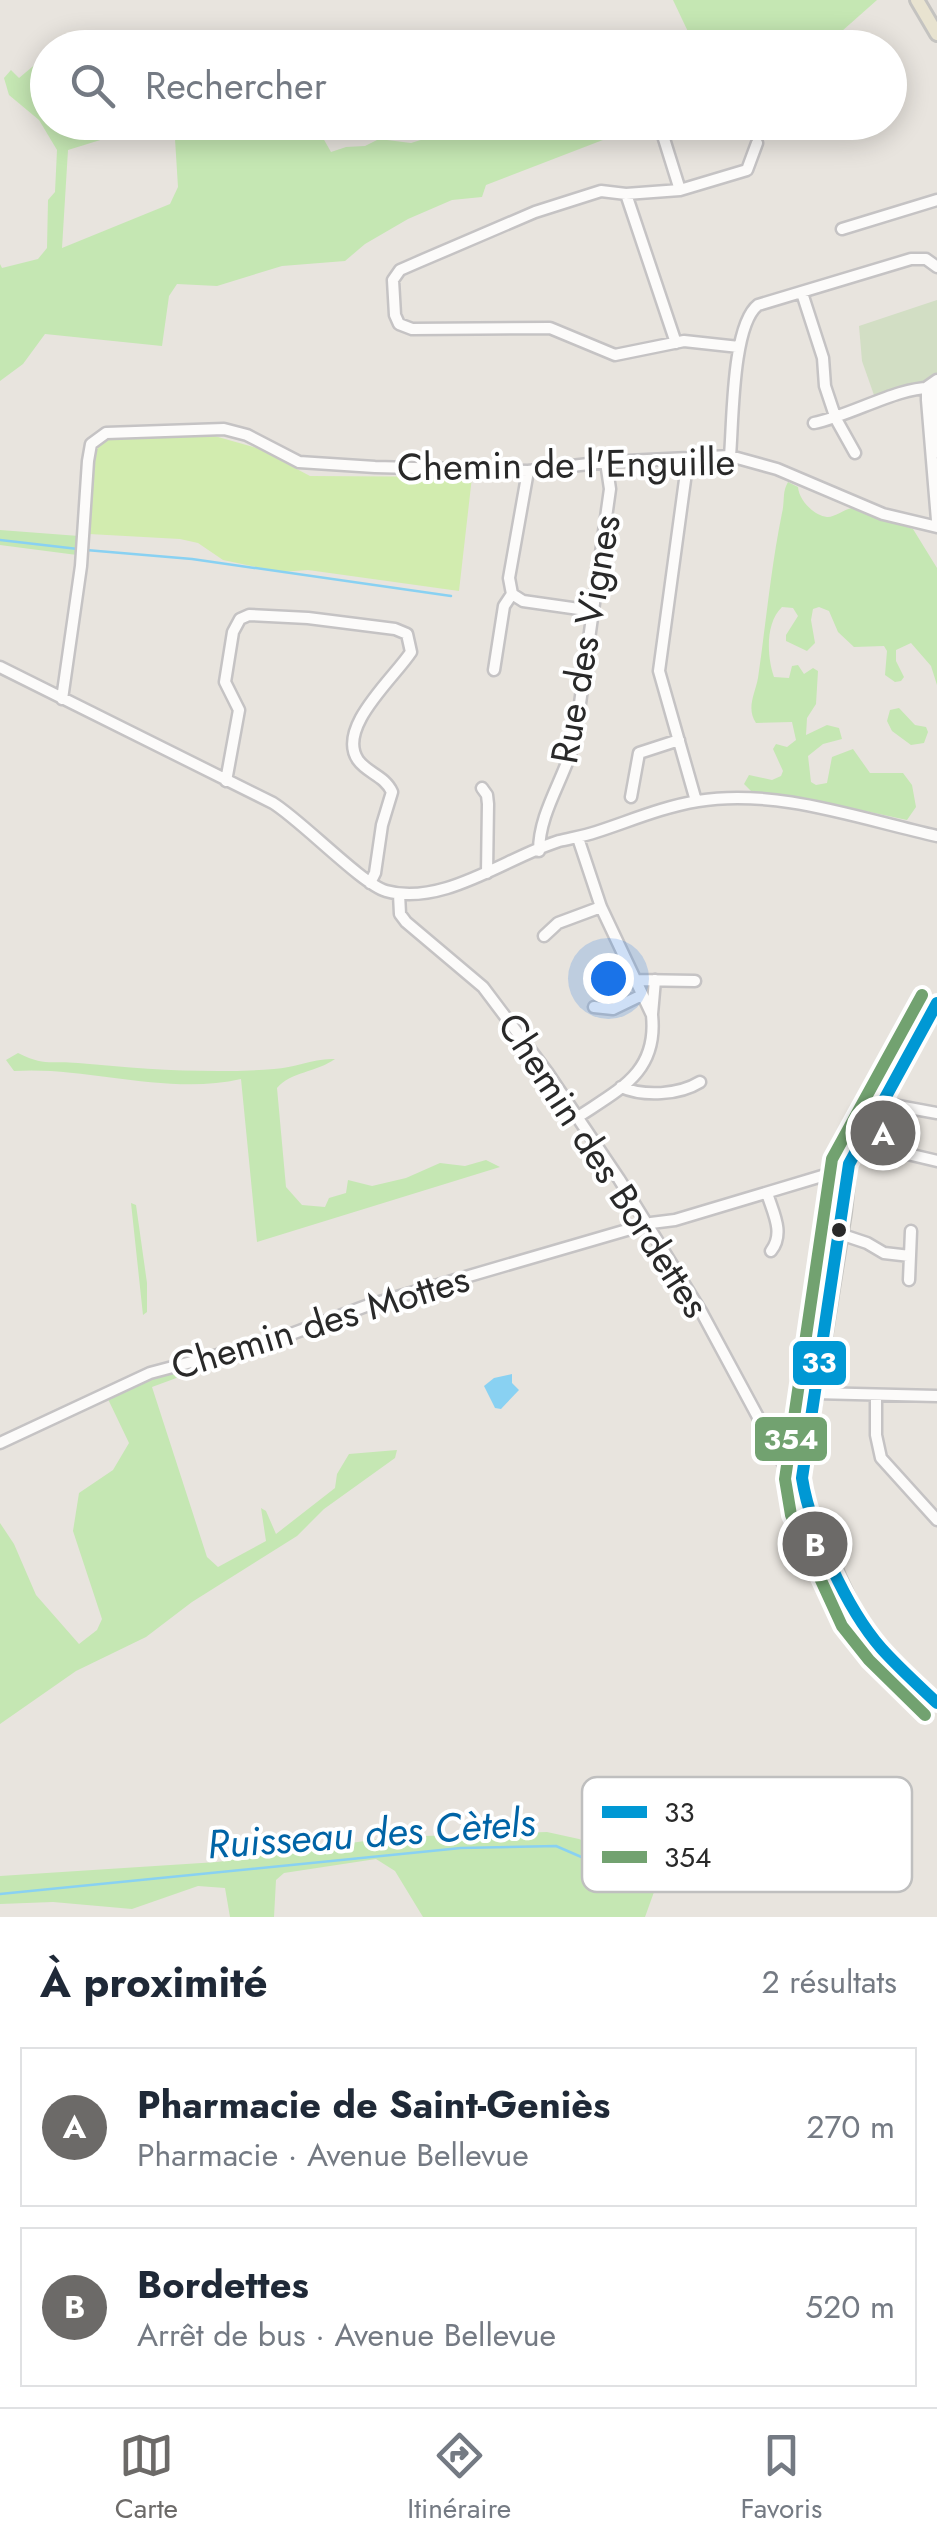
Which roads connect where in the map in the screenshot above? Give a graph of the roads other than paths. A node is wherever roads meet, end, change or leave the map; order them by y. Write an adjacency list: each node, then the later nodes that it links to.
1 (918, 0): 2 (main road)
2 (937, 34)
3 (664, 140): 5 (street)
4 (757, 143): 5 (street)
5 (680, 190): 6 (street)
6 (626, 194): 11 (street); 11 (street)
7 (937, 200): 8 (street)
8 (842, 229)
9 (937, 267): 10 (street)
10 (802, 293): 12 (street); 14 (street)
11 (676, 342): 12 (street)
12 (739, 348): 18 (street)
13 (934, 385): 14 (street); 17 (street); 22 (street)
14 (836, 419): 15 (street); 16 (street)
15 (814, 423)
16 (855, 452)
17 (937, 452)
18 (730, 456): 19 (street, Chemin de l'Enguille); 23 (street, Chemin de l'Enguille)
19 (688, 458): 20 (street, Chemin de l'Enguille); 29 (street)
20 (606, 462): 21 (street, Chemin de l'Enguille); 25 (street, Rue des Vignes)
21 (528, 472): 24 (street); 28 (street, Chemin de l'Enguille)
22 (936, 488): 23 (street)
23 (937, 524)
24 (512, 594): 25 (street); 27 (street)
25 (593, 611): 34 (street, Rue des Vignes)
26 (0, 667): 28 (street)
27 (494, 670)
28 (62, 699): 30 (street)
29 (679, 740): 32 (street); 33 (street)
30 (226, 782): 40 (street); 40 (street)
31 (482, 788): 39 (street)
32 (631, 797)
33 (696, 801): 35 (street); 36 (street)
34 (547, 814): 37 (street); 38 (street, Rue des Vignes)
35 (937, 836)
36 (578, 838): 37 (street); 42 (street)
37 (558, 842): 38 (street)
38 (538, 851): 39 (street)
39 (487, 872): 41 (street)
40 (370, 883): 41 (street)
41 (399, 894): 55 (street, Chemin des Bordettes)
42 (601, 907): 43 (street); 44 (street)
43 (544, 936)
44 (636, 980): 45 (street); 47 (street)
45 (655, 980): 46 (street); 50 (street)
46 (695, 981)
47 (642, 996): 49 (street); 50 (street)
48 (937, 1003): 53 (main road)
49 (594, 1007)
50 (652, 1015): 52 (street)
51 (700, 1082): 52 (street)
52 (621, 1087): 55 (street)
53 (882, 1104): 54 (street); 56 (main road)
54 (937, 1114)
55 (578, 1117): 60 (street, Chemin des Bordettes)
56 (861, 1143): 57 (street); 58 (main road)
57 (937, 1162)
58 (846, 1174): 59 (street, Chemin des Mottes); 62 (main road)
59 (767, 1193): 60 (street, Chemin des Mottes); 63 (street)
60 (651, 1230): 69 (street, Chemin des Mottes); 70 (street, Chemin des Bordettes)
61 (911, 1231): 64 (street)
62 (840, 1234): 64 (street); 66 (main road)
63 (772, 1251)
64 (910, 1256): 65 (street)
65 (909, 1280)
66 (814, 1393): 67 (street); 70 (main road)
67 (876, 1396): 68 (street); 71 (street)
68 (937, 1396)
69 (0, 1443)
70 (802, 1473): 72 (main road)
71 (937, 1520)
72 (937, 1703)

